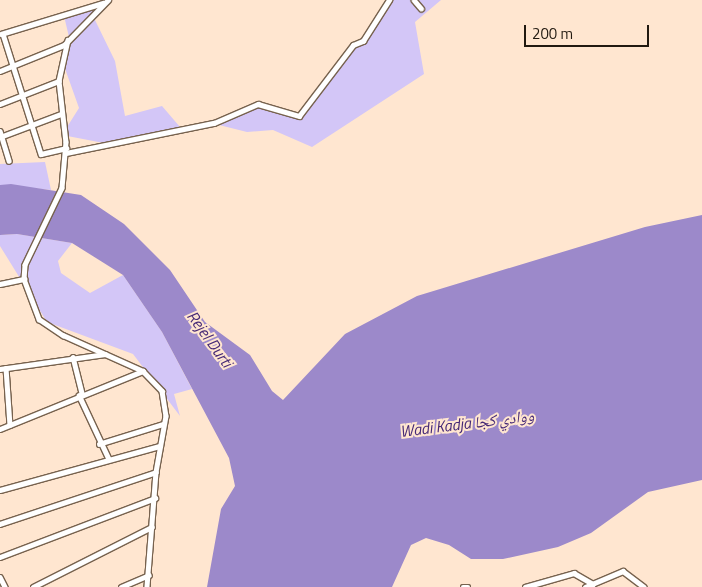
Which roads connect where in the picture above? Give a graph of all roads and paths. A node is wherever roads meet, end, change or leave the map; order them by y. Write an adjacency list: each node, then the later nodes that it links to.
1 (389, 0): 16 (street)
2 (414, 0): 4 (street)
3 (106, 1): 5 (street); 6 (street)
4 (421, 8)
5 (1, 34): 7 (street)
6 (68, 40): 7 (street); 9 (street)
7 (12, 66): 8 (street); 10 (street)
8 (0, 71)
9 (59, 80): 10 (street); 12 (street)
10 (22, 95): 11 (street); 13 (street)
11 (0, 104)
12 (61, 114): 13 (street); 16 (street)
13 (33, 126): 15 (street); 16 (street)
14 (0, 131): 15 (street)
15 (1, 137): 17 (street)
16 (66, 151): 18 (street)
17 (9, 161)
18 (24, 279): 19 (street); 20 (street)
19 (0, 284)
20 (106, 354): 21 (street); 24 (street)
21 (73, 357): 22 (street); 25 (street)
22 (6, 368): 23 (street); 27 (street)
23 (0, 369)
24 (143, 371): 25 (street); 26 (street)
25 (81, 394): 27 (street); 29 (street)
26 (163, 424): 29 (street); 30 (street)
27 (10, 425): 28 (street)
28 (0, 429)
29 (99, 444): 31 (street)
30 (160, 446): 31 (street); 32 (street)
31 (109, 459): 33 (street)
32 (156, 472): 34 (street); 35 (street)
33 (0, 490)
34 (155, 498): 36 (street); 37 (street)
35 (0, 524)
36 (152, 527): 38 (street); 42 (street)
37 (0, 557)
38 (149, 575): 43 (street); 44 (street)
39 (0, 577): 41 (street)
40 (592, 584): 47 (street); 48 (street); 49 (street)
41 (5, 587)
42 (33, 587)
43 (121, 587)
44 (147, 587)
45 (462, 587): 46 (street)
46 (468, 587)
47 (525, 587)
48 (586, 587)
49 (644, 587)

